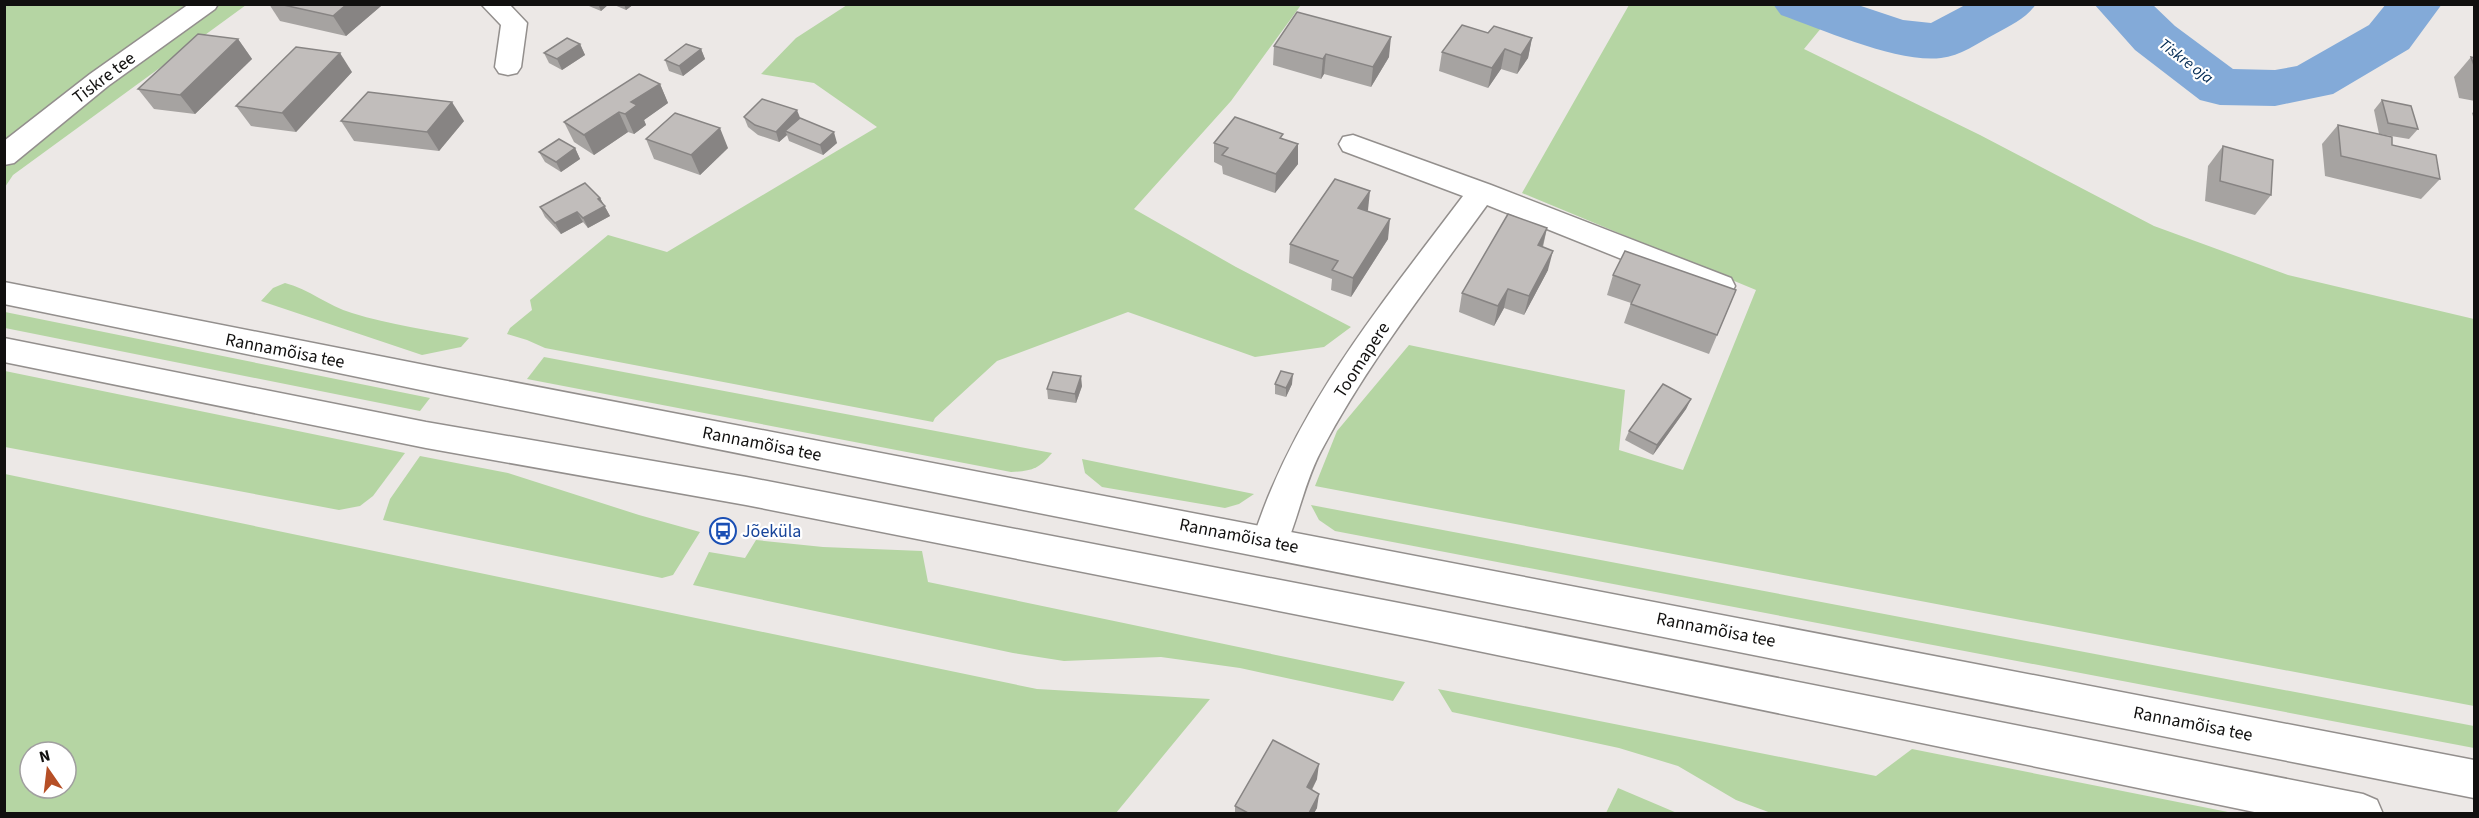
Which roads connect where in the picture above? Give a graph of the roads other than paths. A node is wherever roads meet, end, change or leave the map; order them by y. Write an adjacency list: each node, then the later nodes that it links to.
1 (206, 4): 5 (street, Tiskre tee)
2 (493, 4): 3 (street)
3 (508, 67)
4 (1353, 144): 6 (street)
5 (4, 156)
6 (1481, 192): 7 (street); 10 (street, Toomapere)
7 (1721, 286)
8 (4, 293): 10 (street, Rannamõisa tee)
9 (4, 350): 12 (street)
10 (1270, 542): 11 (street, Rannamõisa tee)
11 (2475, 779)
12 (2363, 813)

